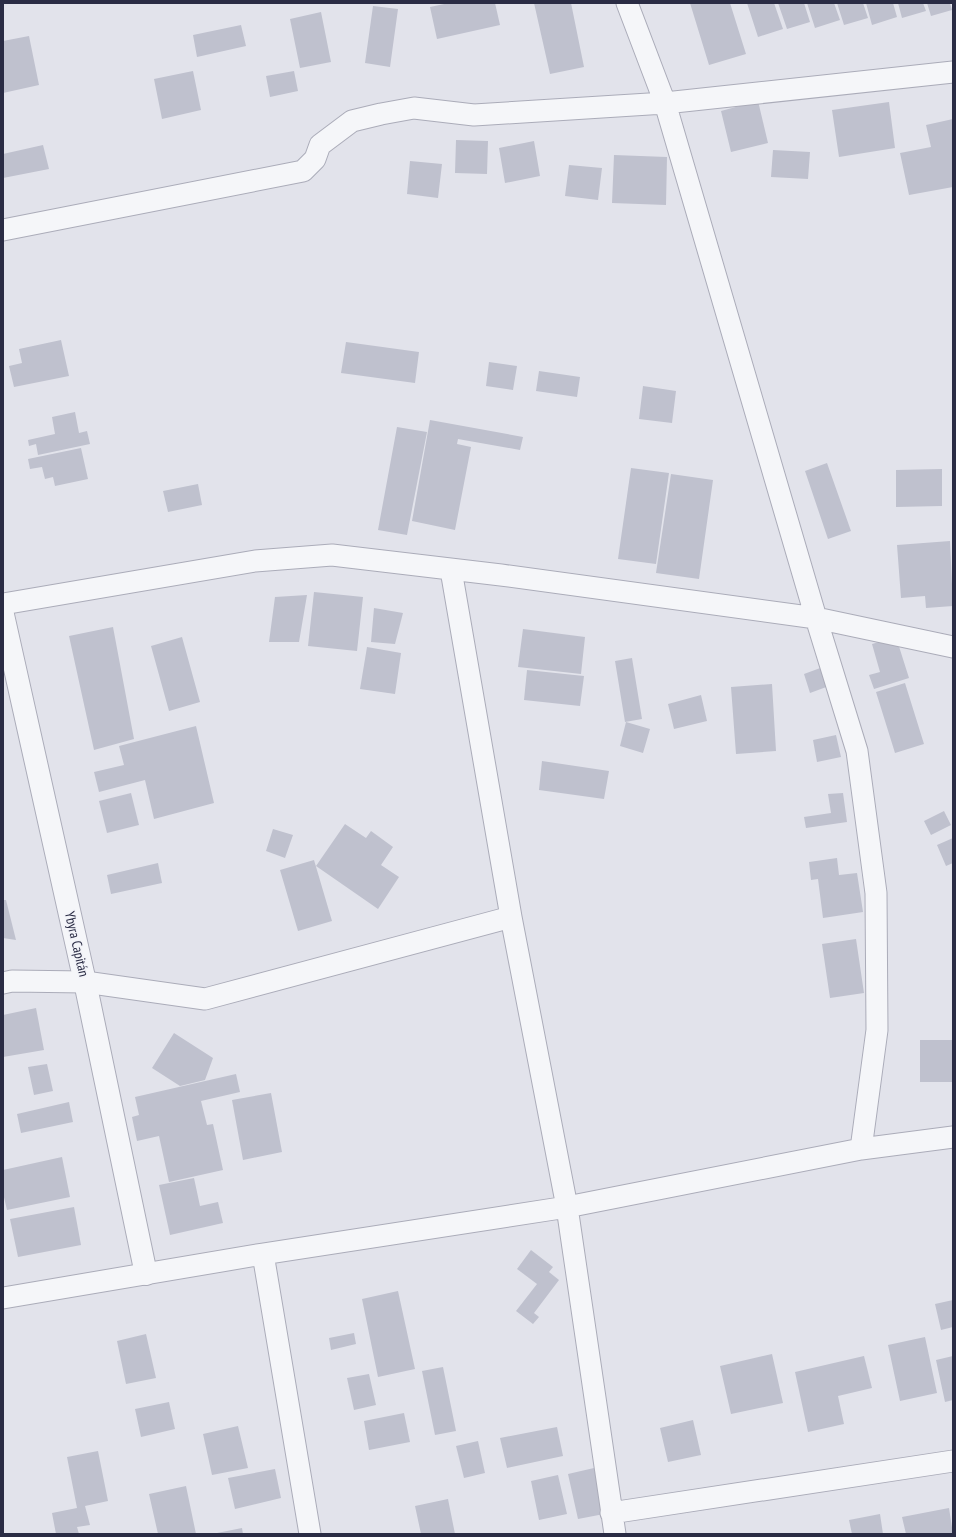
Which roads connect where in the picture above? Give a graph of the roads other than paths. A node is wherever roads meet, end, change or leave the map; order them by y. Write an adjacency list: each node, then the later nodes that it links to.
1 (627, 3): 3 (street)
2 (953, 72): 3 (street)
3 (665, 103): 4 (street); 8 (street)
4 (3, 230)
5 (451, 570): 6 (street); 8 (street); 10 (street)
6 (3, 604)
7 (3, 616): 11 (street, Ybyra Capitán)
8 (816, 618): 9 (street); 14 (street)
9 (953, 647)
10 (511, 917): 11 (street); 15 (street)
11 (85, 982): 12 (street); 17 (street, Ybyra Capitán)
12 (3, 983)
13 (953, 1137): 14 (street)
14 (861, 1149): 15 (street)
15 (567, 1207): 16 (street); 20 (street)
16 (263, 1254): 17 (street); 21 (street)
17 (146, 1274): 18 (street)
18 (3, 1298)
19 (953, 1461): 20 (street)
20 (611, 1513): 22 (street)
21 (310, 1534)
22 (615, 1534)

